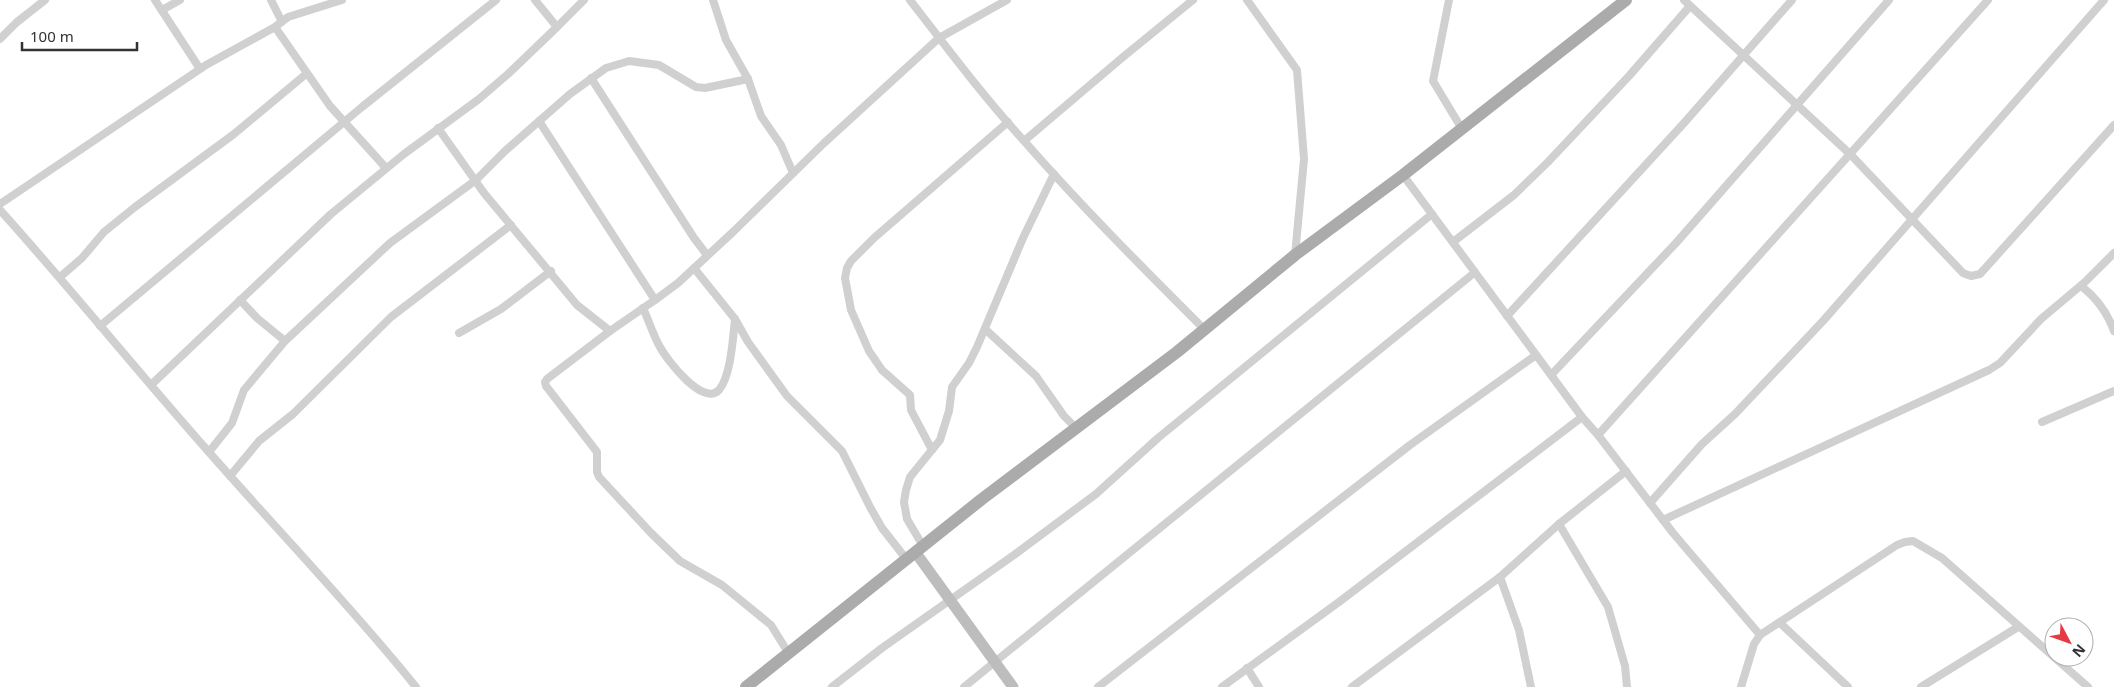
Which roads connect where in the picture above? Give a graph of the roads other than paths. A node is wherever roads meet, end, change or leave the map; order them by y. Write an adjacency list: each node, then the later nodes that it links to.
1 (45, 0): 25 (street)
2 (155, 0): 21 (street)
3 (180, 0): 21 (street)
4 (272, 0): 22 (street)
5 (342, 0): 22 (street)
6 (496, 0): 33 (street)
7 (535, 0): 23 (street)
8 (584, 0): 23 (street)
9 (713, 0): 30 (street)
10 (910, 0): 24 (street)
11 (1007, 0): 24 (street)
12 (1193, 0): 38 (street)
13 (1247, 0): 53 (street)
14 (1449, 0): 37 (street)
15 (1626, 0): 37 (main road)
16 (1792, 0): 26 (street)
17 (1889, 0): 31 (street)
18 (1988, 0): 39 (street)
19 (2104, 0): 48 (street)
20 (1687, 3): 26 (street); 50 (street)
21 (162, 10): 27 (street)
22 (278, 23): 27 (street); 28 (street)
23 (557, 26): 36 (street)
24 (939, 38): 34 (street); 41 (street)
25 (0, 39)
26 (1742, 55): 31 (street); 62 (street)
27 (200, 69): 45 (street)
28 (306, 74): 33 (street); 57 (street)
29 (591, 78): 30 (street); 32 (street); 52 (street)
30 (748, 79): 41 (street)
31 (1795, 105): 39 (street); 72 (street)
32 (539, 121): 44 (street); 60 (street)
33 (344, 122): 40 (street); 64 (street)
34 (1008, 122): 38 (street); 79 (street)
35 (2114, 125): 48 (street)
36 (438, 128): 40 (street); 44 (street)
37 (1462, 129): 43 (main road)
38 (1024, 141): 42 (street)
39 (1851, 156): 48 (street); 78 (street)
40 (386, 168): 59 (street)
41 (793, 173): 52 (street)
42 (1054, 174): 65 (street); 66 (street)
43 (1403, 175): 47 (street); 53 (main road)
44 (476, 180): 49 (street); 70 (street)
45 (0, 204)
46 (0, 210): 57 (street)
47 (1432, 214): 50 (street); 88 (street)
48 (1910, 219): 83 (street)
49 (511, 225): 55 (street); 82 (street)
50 (1453, 242): 56 (street)
51 (2114, 253): 58 (street)
52 (707, 254): 54 (street)
53 (1295, 255): 66 (main road)
54 (694, 268): 60 (street); 63 (street)
55 (551, 271): 68 (street); 69 (street)
56 (1474, 273): 62 (street); 94 (street)
57 (60, 277): 64 (street)
58 (2081, 286): 67 (street); 84 (street)
59 (240, 300): 70 (street); 73 (street)
60 (655, 300): 61 (street)
61 (643, 308): 63 (street); 68 (street)
62 (1507, 316): 71 (street)
63 (735, 319): 86 (street)
64 (100, 326): 73 (street)
65 (985, 329): 77 (street); 79 (street)
66 (1204, 329): 77 (main road)
67 (2114, 330)
68 (610, 331): 93 (street)
69 (459, 333)
70 (285, 341): 80 (street)
71 (1536, 355): 72 (street); 102 (street)
72 (1552, 374): 75 (street)
73 (152, 385): 80 (street)
74 (2114, 391): 76 (street)
75 (1582, 417): 78 (street); 96 (street)
76 (2042, 422)
77 (1076, 428): 86 (main road)
78 (1598, 435): 81 (street)
79 (932, 450): 86 (street)
80 (209, 452): 82 (street)
81 (1626, 471): 83 (street); 85 (street)
82 (230, 476): 97 (street)
83 (1650, 503): 84 (street)
84 (1663, 520): 91 (street)
85 (1559, 524): 87 (street); 107 (street)
86 (915, 553): 88 (street); 93 (main road)
87 (1500, 577): 105 (street); 106 (street)
88 (949, 600): 94 (street); 99 (street)
89 (1780, 623): 90 (street); 91 (street); 109 (street)
90 (2018, 627): 92 (street); 110 (street)
91 (1760, 635): 108 (street)
92 (2044, 649)
93 (789, 654): 98 (main road)
94 (995, 663): 100 (street); 101 (street)
95 (2065, 667): 111 (street)
96 (1247, 668): 103 (street); 104 (street)
97 (416, 687)
98 (746, 687)
99 (832, 687)
100 (964, 687)
101 (1013, 687)
102 (1098, 687)
103 (1222, 687)
104 (1259, 687)
105 (1352, 687)
106 (1531, 687)
107 (1627, 687)
108 (1741, 687)
109 (1848, 687)
110 (1921, 687)
111 (2088, 687)

